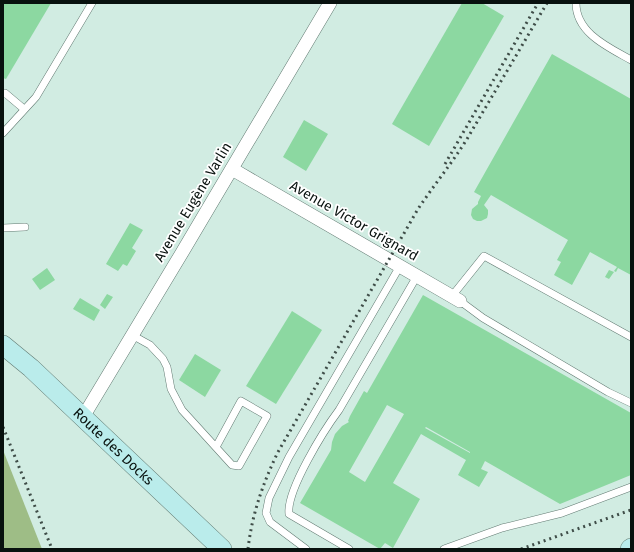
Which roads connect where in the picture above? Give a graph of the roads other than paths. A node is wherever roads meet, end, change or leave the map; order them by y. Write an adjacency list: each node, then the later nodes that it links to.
1 (92, 3): 6 (lane)
2 (330, 3): 8 (street, Avenue Eugène Varlin)
3 (576, 3): 4 (lane)
4 (631, 60)
5 (3, 94): 6 (lane)
6 (24, 109): 7 (lane)
7 (3, 132)
8 (232, 169): 11 (street, Avenue Victor Grignard); 14 (street, Avenue Eugène Varlin)
9 (25, 227): 10 (lane)
10 (3, 228)
11 (400, 266): 12 (street, Avenue Victor Grignard); 22 (lane)
12 (417, 276): 13 (street, Avenue Victor Grignard); 23 (lane)
13 (456, 298): 15 (lane); 17 (lane)
14 (132, 335): 18 (street, Avenue Eugène Varlin); 19 (lane)
15 (631, 338)
16 (3, 345): 18 (street, Route des Docks)
17 (631, 403)
18 (83, 417): 21 (street, Route des Docks)
19 (216, 447): 19 (lane)
20 (631, 487): 24 (lane)
21 (222, 549)
22 (306, 549)
23 (349, 549)
24 (444, 549)

